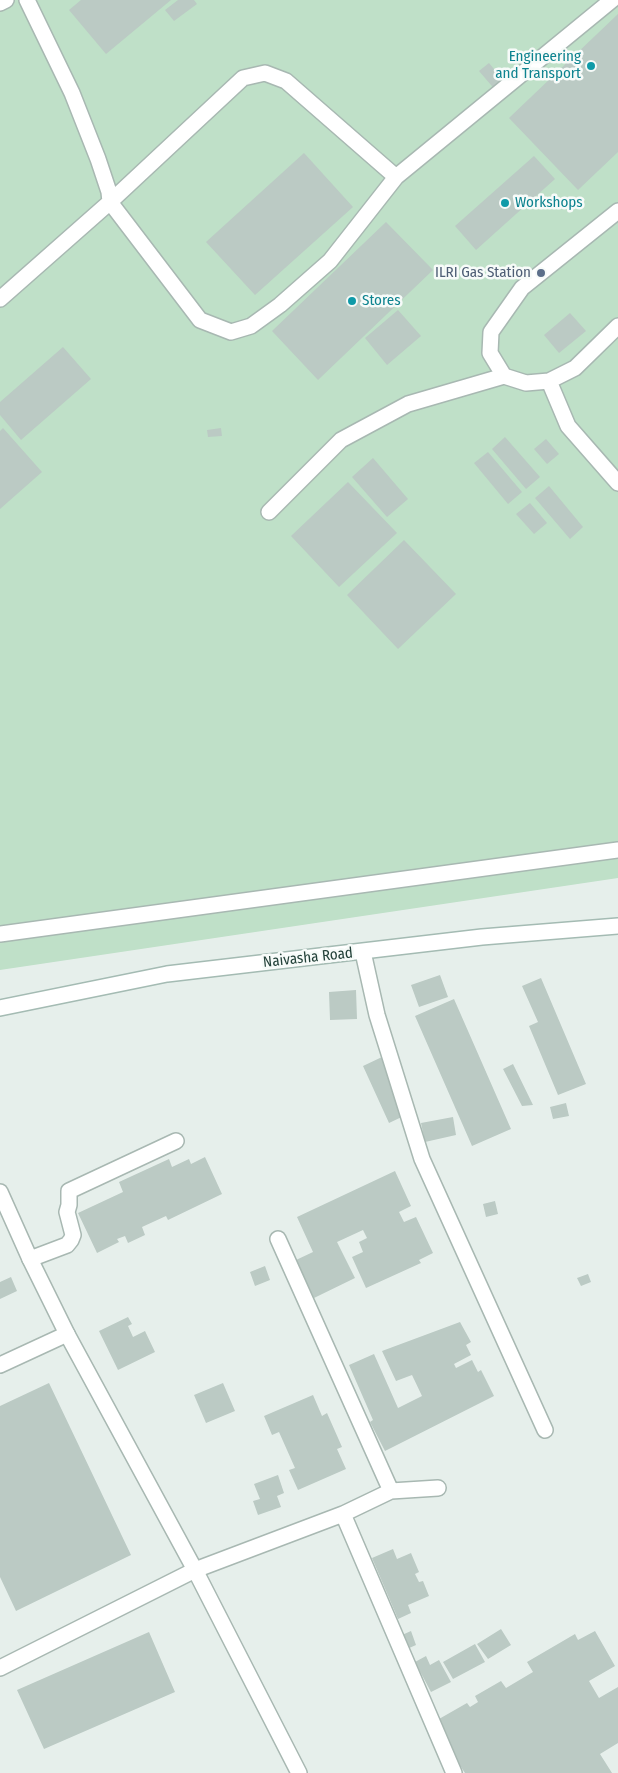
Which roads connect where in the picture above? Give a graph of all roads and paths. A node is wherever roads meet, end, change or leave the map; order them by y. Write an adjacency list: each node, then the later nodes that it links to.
1 (6, 0): 4 (street)
2 (26, 0): 6 (street)
3 (612, 0): 5 (street)
4 (0, 3)
5 (396, 177): 6 (street); 6 (street)
6 (110, 202): 8 (street)
7 (618, 211): 10 (street)
8 (0, 299)
9 (618, 326): 11 (street)
10 (504, 376): 11 (street); 13 (street)
11 (549, 381): 12 (street)
12 (618, 483)
13 (269, 512)
14 (618, 850): 16 (street)
15 (618, 926): 17 (street, Naivasha Road)
16 (0, 934)
17 (363, 952): 18 (street, Naivasha Road); 25 (street)
18 (0, 1008)
19 (176, 1141): 22 (street)
20 (0, 1192): 22 (street)
21 (278, 1238): 27 (street)
22 (30, 1259): 23 (street)
23 (67, 1334): 24 (street); 29 (street)
24 (0, 1365)
25 (545, 1430)
26 (438, 1488): 27 (street)
27 (391, 1491): 28 (street)
28 (343, 1514): 29 (street); 32 (street)
29 (195, 1570): 30 (street); 31 (street)
30 (0, 1668)
31 (299, 1773)
32 (454, 1773)

